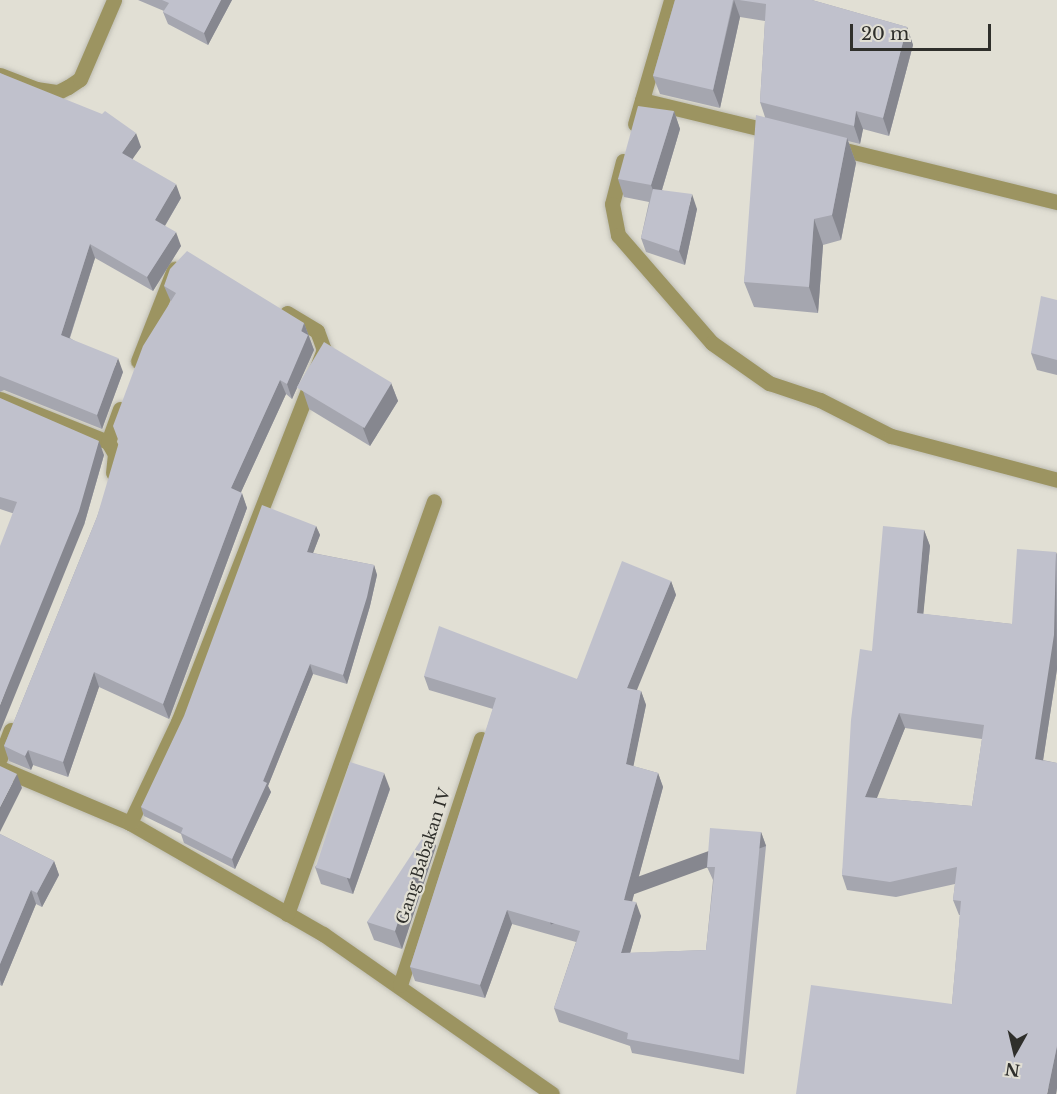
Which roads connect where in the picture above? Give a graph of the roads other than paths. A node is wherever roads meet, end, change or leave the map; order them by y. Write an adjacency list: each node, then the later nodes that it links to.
1 (114, 0): 3 (street)
2 (671, 0): 4 (street)
3 (0, 75)
4 (642, 100): 5 (street); 12 (street)
5 (792, 137)
6 (815, 142): 7 (street)
7 (1057, 202)
8 (187, 257): 11 (street)
9 (269, 302): 19 (street)
10 (0, 399): 11 (street)
11 (108, 442): 13 (street)
12 (1057, 480)
13 (105, 495)
14 (434, 501): 20 (street)
15 (18, 714): 17 (street)
16 (481, 739): 21 (street, Gang Babakan IV)
17 (0, 758)
18 (0, 768): 19 (street)
19 (130, 823): 20 (street)
20 (287, 914): 21 (street)
21 (400, 985): 22 (street)
22 (552, 1094)

